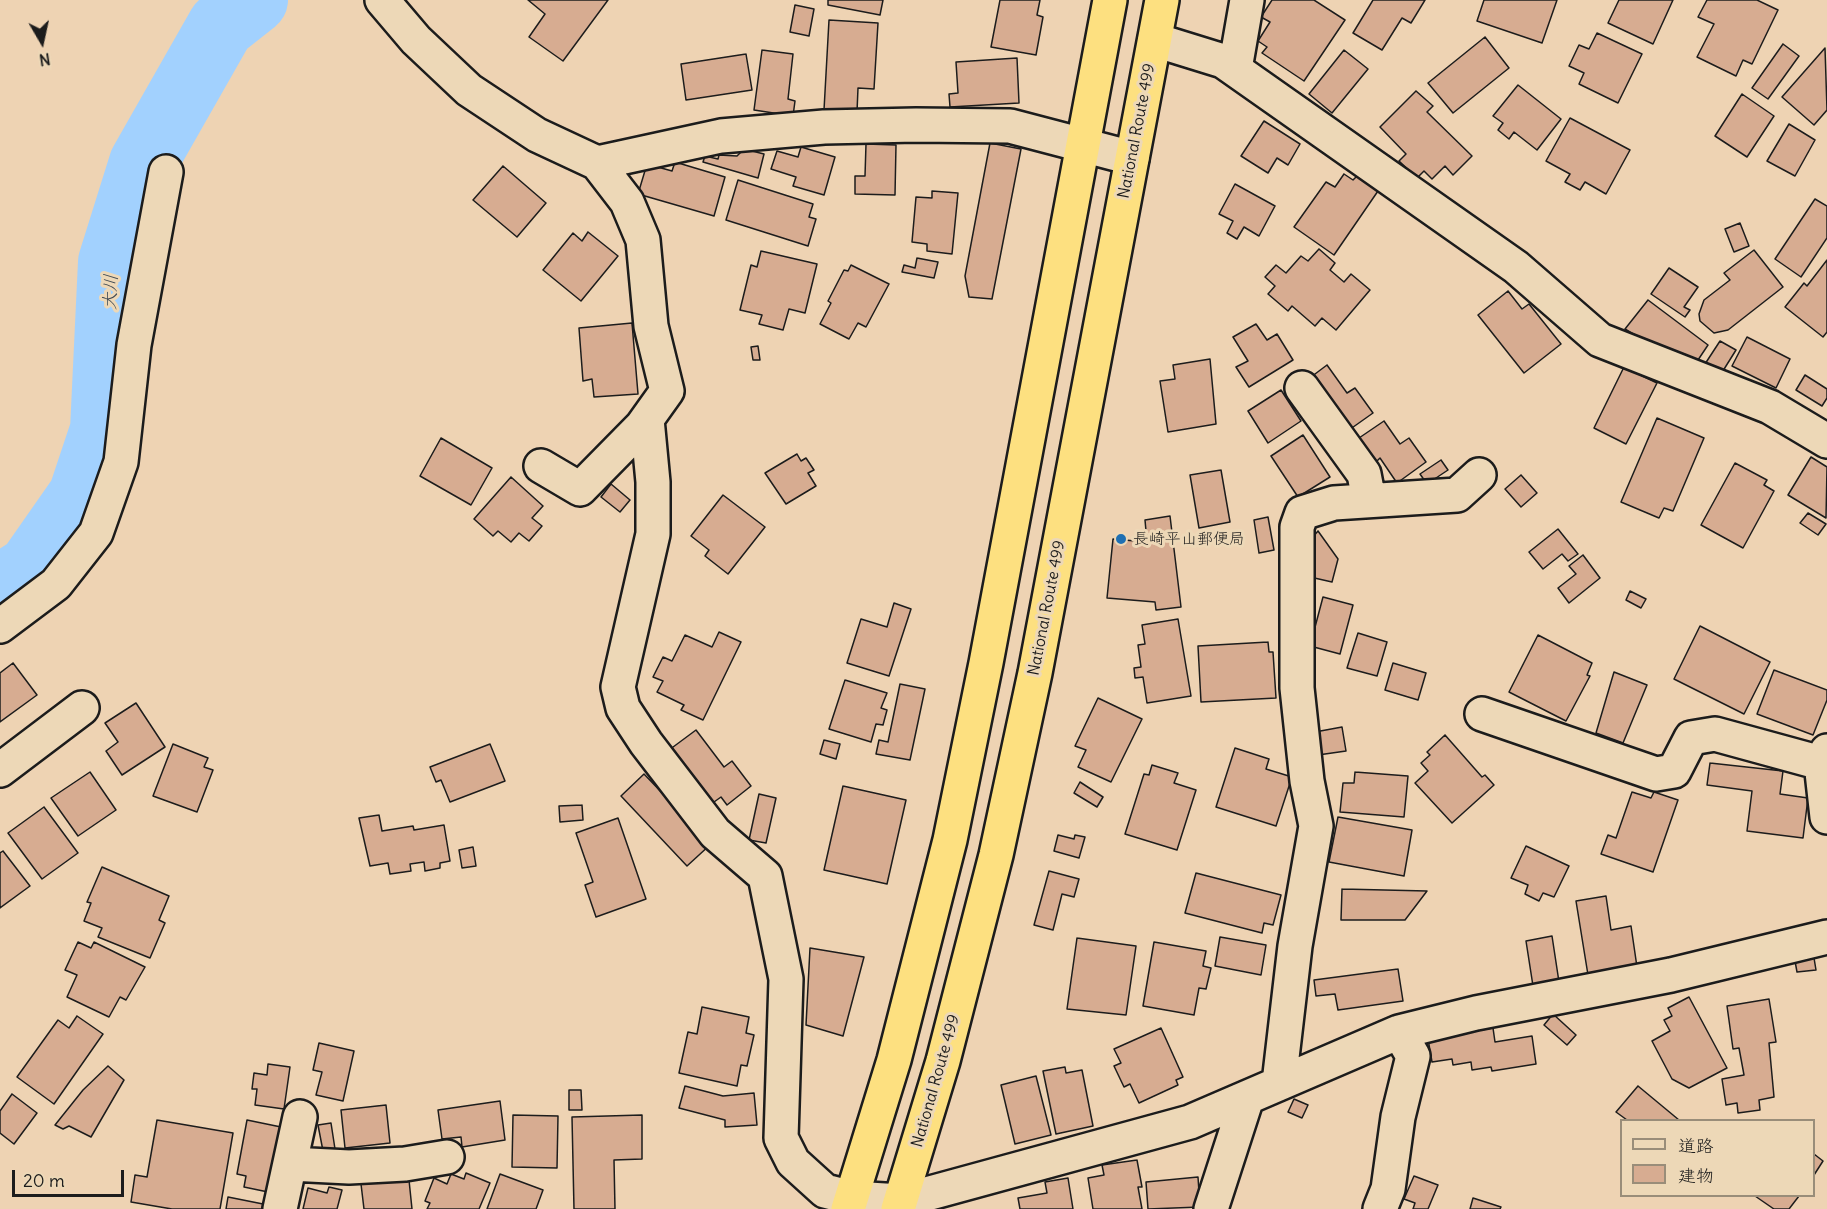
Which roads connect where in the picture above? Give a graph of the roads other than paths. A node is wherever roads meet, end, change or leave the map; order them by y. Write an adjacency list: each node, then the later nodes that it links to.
1 (382, 0): 9 (street)
2 (1110, 0): 7 (highway)
3 (1162, 0): 5 (highway, National Route 499)
4 (1246, 0): 6 (street)
5 (1155, 40): 6 (street); 8 (highway, National Route 499)
6 (1235, 69): 13 (street)
7 (1082, 144): 8 (street); 9 (street); 30 (highway)
8 (1132, 158): 31 (highway, National Route 499)
9 (597, 163): 12 (street)
10 (166, 172): 17 (street)
11 (1302, 388): 16 (street)
12 (647, 419): 14 (street); 30 (street)
13 (1827, 441)
14 (541, 466)
15 (1479, 475): 16 (street)
16 (1369, 500): 25 (street)
17 (0, 626)
18 (82, 708): 21 (street)
19 (1482, 714): 20 (street)
20 (1824, 757): 22 (street)
21 (0, 770)
22 (1827, 817)
23 (1827, 937): 24 (street)
24 (1399, 1032): 25 (street); 34 (street)
25 (1279, 1083): 26 (street)
26 (1247, 1098): 31 (street); 33 (street)
27 (300, 1117): 29 (street)
28 (447, 1156): 29 (street)
29 (290, 1164): 32 (street)
30 (850, 1204): 31 (street)
31 (900, 1205)
32 (280, 1209)
33 (1211, 1209)
34 (1380, 1209)

